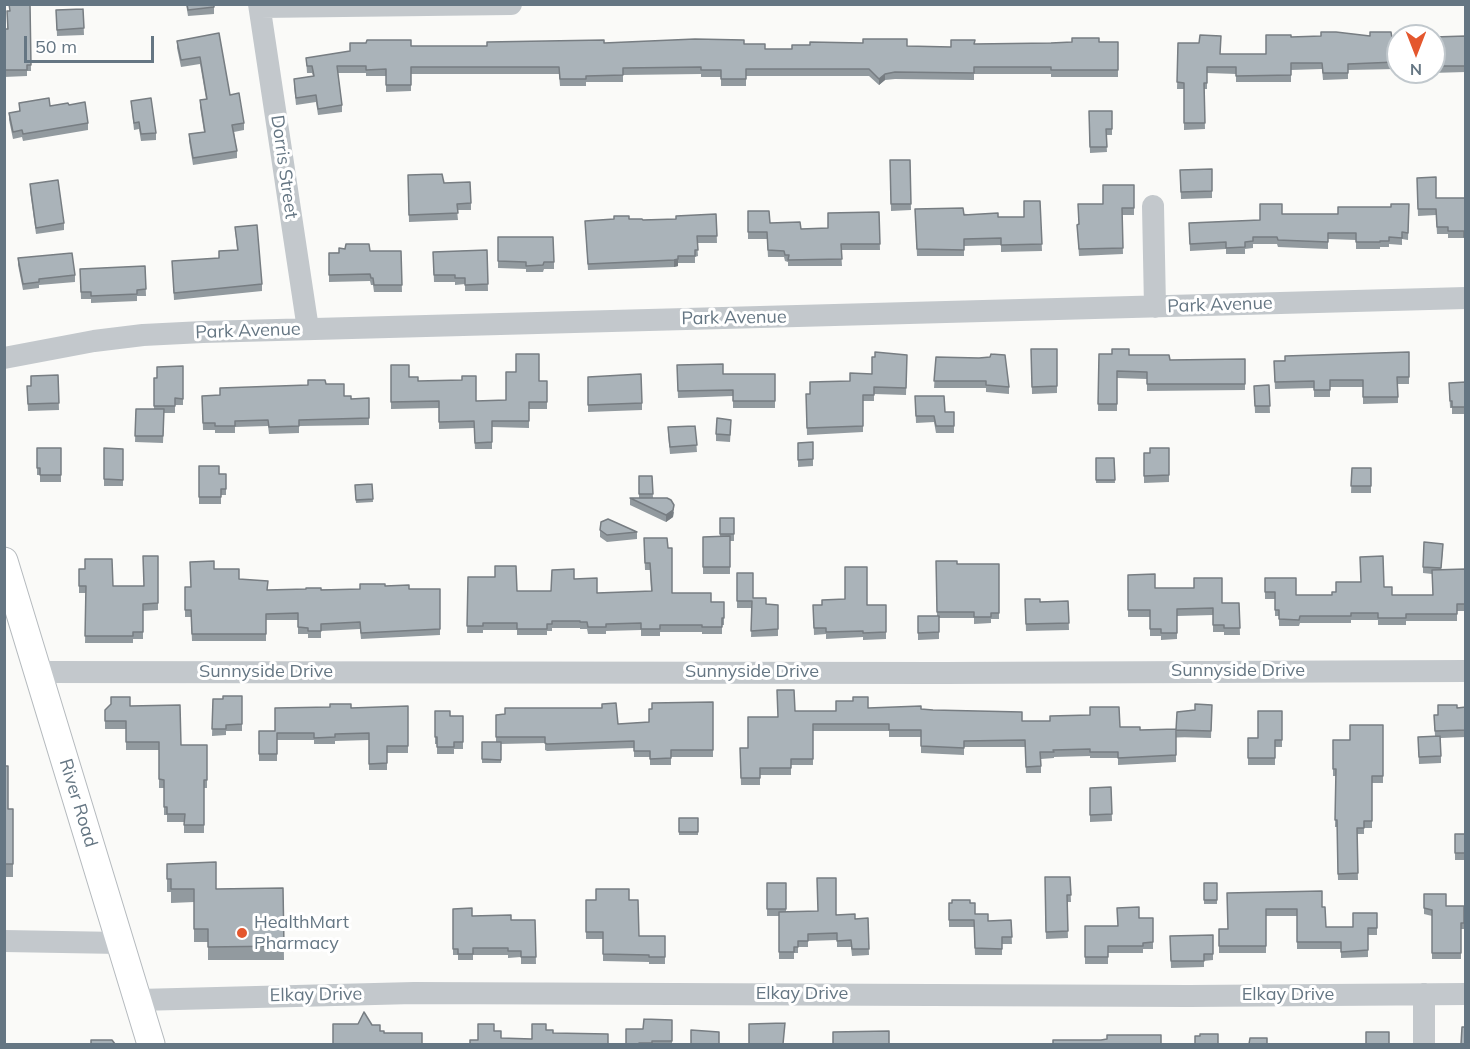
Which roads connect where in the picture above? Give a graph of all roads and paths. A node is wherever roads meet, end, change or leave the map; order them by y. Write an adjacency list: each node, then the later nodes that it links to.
1 (511, 4): 2 (street)
2 (260, 6): 6 (street, Dorris Street)
3 (1153, 206): 5 (street)
4 (1466, 298): 5 (street, Park Avenue)
5 (1155, 307): 6 (street, Park Avenue)
6 (308, 329): 7 (street, Park Avenue)
7 (4, 358)
8 (4, 561): 10 (main road, River Road)
9 (1466, 670): 10 (street, Sunnyside Drive)
10 (38, 672): 12 (main road, River Road)
11 (4, 941): 12 (street)
12 (120, 943): 15 (main road, River Road)
13 (1424, 994): 14 (street, Elkay Drive); 15 (street, Elkay Drive); 17 (street)
14 (1466, 994)
15 (138, 1000): 16 (main road, River Road)
16 (152, 1044)
17 (1424, 1044)

